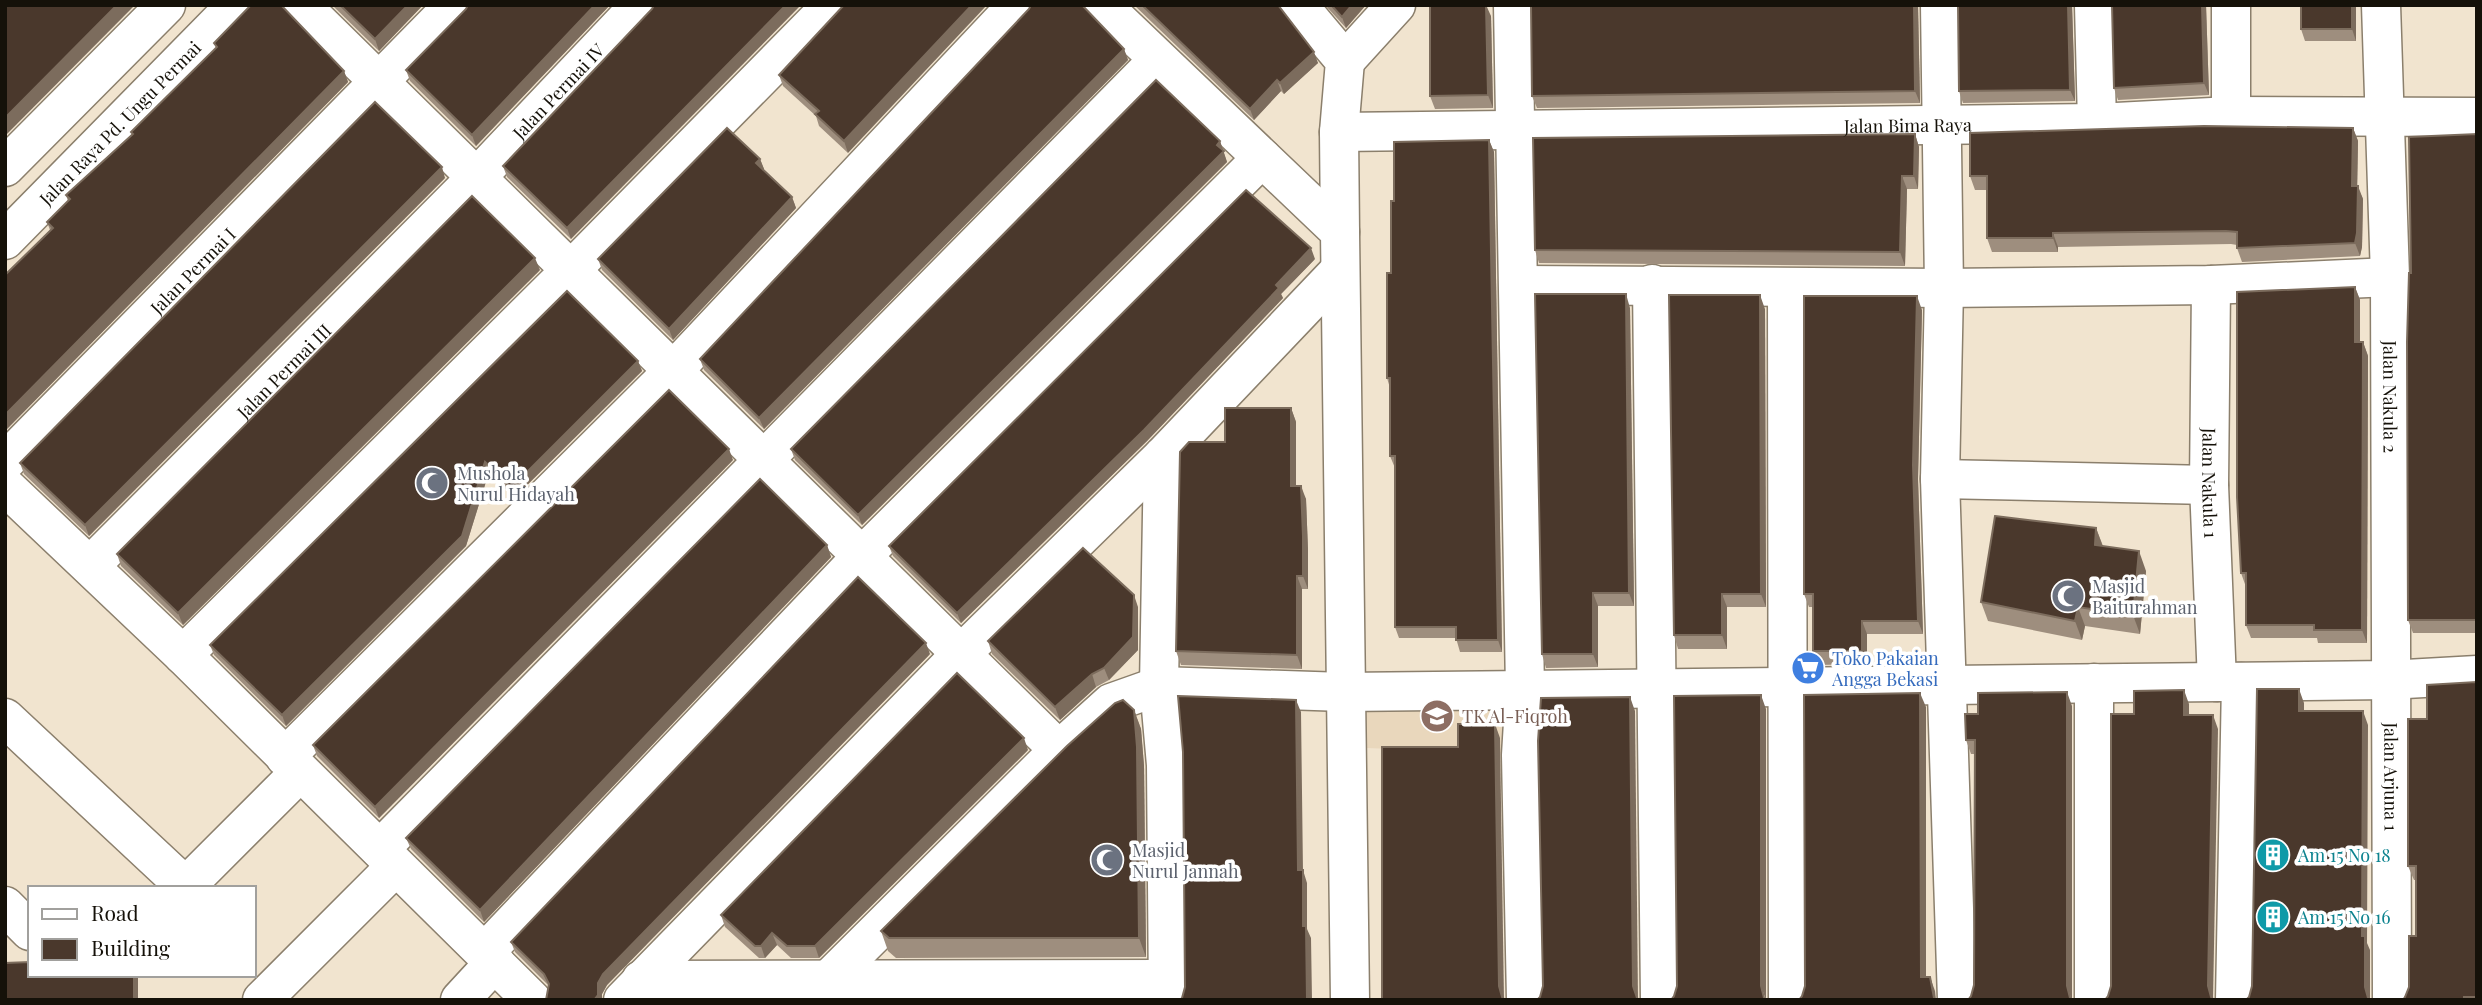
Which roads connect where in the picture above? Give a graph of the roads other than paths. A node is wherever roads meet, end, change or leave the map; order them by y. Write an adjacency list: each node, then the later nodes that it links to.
1 (166, 5): 27 (street)
2 (236, 5): 30 (street, Jalan Raya Pd. Ungu Permai)
3 (302, 5): 18 (street)
4 (454, 5): 18 (street, Jalan Permai I)
5 (640, 5): 28 (street, Jalan Permai IV)
6 (832, 5): 31 (street)
7 (1017, 5): 39 (street)
8 (1102, 5): 16 (street)
9 (1298, 5): 17 (street)
10 (1396, 5): 17 (street)
11 (1513, 5): 24 (street)
12 (1940, 5): 23 (street)
13 (2094, 5): 22 (street)
14 (2231, 5): 20 (street)
15 (2381, 5): 19 (street, Jalan Nakula 2)
16 (1158, 60): 26 (street); 41 (street)
17 (1345, 61): 25 (street)
18 (379, 81): 28 (street); 42 (street, Jalan Permai I)
19 (2383, 114): 20 (street, Jalan Bima Raya); 21 (street, Jalan Bima Raya); 33 (street, Jalan Nakula 2)
20 (2231, 116): 22 (street, Jalan Bima Raya)
21 (2477, 117)
22 (2096, 123): 23 (street, Jalan Bima Raya)
23 (1942, 125): 24 (street, Jalan Bima Raya); 38 (street)
24 (1514, 130): 25 (street, Jalan Bima Raya); 35 (street)
25 (1339, 132): 29 (street)
26 (1262, 158): 29 (street); 46 (street)
27 (5, 167)
28 (477, 177): 31 (street); 47 (street, Jalan Permai III)
29 (1340, 232): 32 (street)
30 (5, 240)
31 (571, 270): 39 (street); 49 (street)
32 (1340, 270): 40 (street); 59 (street)
33 (2390, 277): 36 (street); 51 (street, Jalan Nakula 2)
34 (1652, 284): 35 (street); 37 (street); 57 (street)
35 (1520, 285): 58 (street)
36 (2211, 285): 38 (street); 44 (street, Jalan Nakula 1)
37 (1787, 288): 38 (street); 56 (street)
38 (1944, 288): 43 (street)
39 (673, 371): 41 (street); 62 (street)
40 (1163, 456): 48 (street); 54 (street)
41 (765, 461): 46 (street); 63 (street)
42 (5, 462)
43 (1940, 479): 44 (street); 55 (street)
44 (2209, 485): 52 (street, Jalan Nakula 1)
45 (5, 486): 47 (street)
46 (862, 556): 48 (street); 70 (street)
47 (90, 566): 49 (street)
48 (961, 654): 61 (street); 73 (street)
49 (183, 655): 62 (street)
50 (2477, 675): 51 (street)
51 (2388, 680): 52 (street); 84 (street, Jalan Arjuna 1)
52 (2229, 682): 53 (street); 83 (street, Jalan Nakula 1)
53 (2094, 683): 55 (street); 82 (street)
54 (1159, 685): 59 (street); 61 (street); 72 (street)
55 (1949, 685): 56 (street); 81 (street)
56 (1789, 687): 57 (street); 80 (street)
57 (1658, 688): 58 (street); 79 (street)
58 (1525, 690): 59 (street); 78 (street)
59 (1344, 692): 77 (street)
60 (5, 718): 64 (street)
61 (1059, 750): 71 (street)
62 (292, 764): 63 (street); 65 (street)
63 (387, 858): 70 (street); 74 (street)
64 (183, 886)
65 (185, 886)
66 (5, 906): 67 (street)
67 (28, 929)
68 (5, 944): 69 (street)
69 (28, 944)
70 (490, 957): 75 (street); 76 (street)
71 (829, 979): 72 (street); 73 (street)
72 (1168, 989)
73 (632, 990)
74 (262, 1000)
75 (460, 1000)
76 (532, 1000)
77 (1350, 1000)
78 (1526, 1000)
79 (1660, 1000)
80 (1788, 1000)
81 (1957, 1000)
82 (2094, 1000)
83 (2235, 1000)
84 (2392, 1000)

